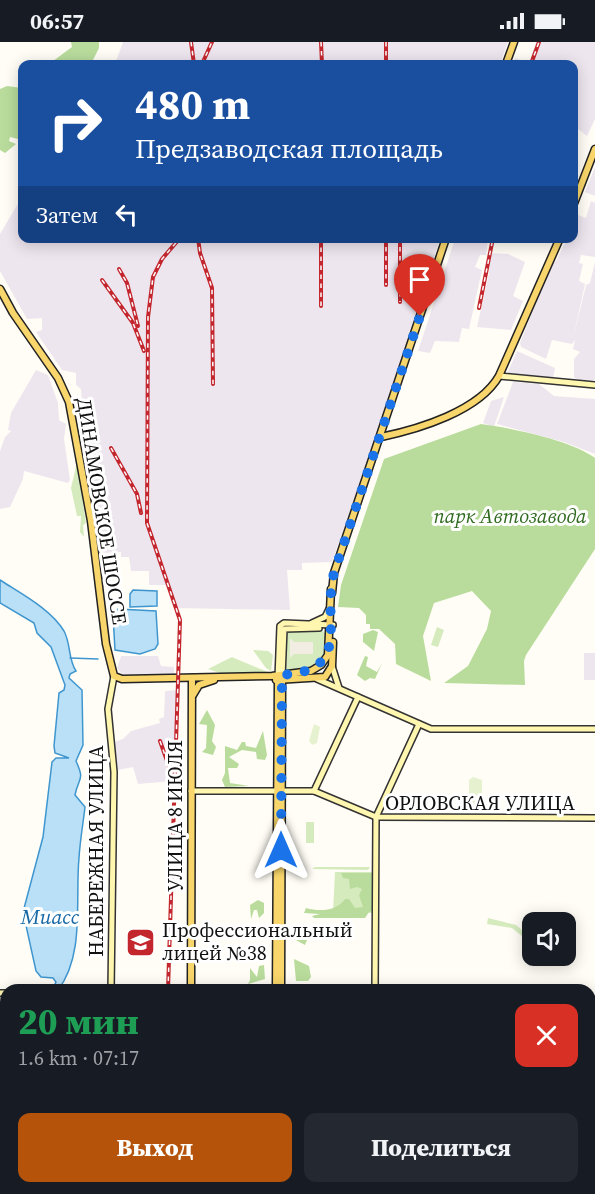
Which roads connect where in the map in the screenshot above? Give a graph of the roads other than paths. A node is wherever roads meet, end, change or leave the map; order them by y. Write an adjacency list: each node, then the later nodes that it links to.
1 (514, 42): 2 (main road)
2 (507, 60)
3 (595, 149): 4 (main road)
4 (578, 193)
5 (444, 243): 10 (main road)
6 (558, 243): 8 (main road)
7 (0, 289): 17 (main road, ДИНАМОВСКОЕ ШОССЕ)
8 (499, 376): 9 (street); 10 (main road)
9 (595, 385)
10 (381, 437): 11 (main road)
11 (331, 590): 12 (main road); 14 (main road)
12 (330, 606): 13 (street); 14 (main road)
13 (311, 624): 14 (street); 15 (street)
14 (331, 626): 15 (street); 16 (main road); 18 (main road)
15 (282, 628): 18 (street)
16 (332, 666): 21 (main road); 24 (street)
17 (114, 676): 20 (main road); 23 (street, НАБЕРЕЖНАЯ УЛИЦА)
18 (278, 677): 19 (main road); 21 (main road); 22 (main road); 30 (main road)
19 (192, 678): 20 (main road); 22 (main road); 26 (main road, УЛИЦА 8 ИЮЛЯ)
20 (122, 679): 23 (street)
21 (317, 679): 24 (street)
22 (214, 680): 26 (main road)
23 (112, 685): 34 (street, НАБЕРЕЖНАЯ УЛИЦА)
24 (339, 688): 25 (street)
25 (358, 697): 27 (street); 31 (street)
26 (192, 698): 29 (main road, УЛИЦА 8 ИЮЛЯ)
27 (418, 724): 28 (street); 32 (street)
28 (595, 729)
29 (191, 791): 30 (street, ОРЛОВСКАЯ УЛИЦА); 35 (main road, УЛИЦА 8 ИЮЛЯ)
30 (279, 791): 31 (street, ОРЛОВСКАЯ УЛИЦА); 36 (main road)
31 (314, 791): 32 (street, ОРЛОВСКАЯ УЛИЦА)
32 (376, 817): 33 (street, ОРЛОВСКАЯ УЛИЦА); 37 (street)
33 (595, 818)
34 (111, 984)
35 (191, 984)
36 (279, 984)
37 (375, 984)

